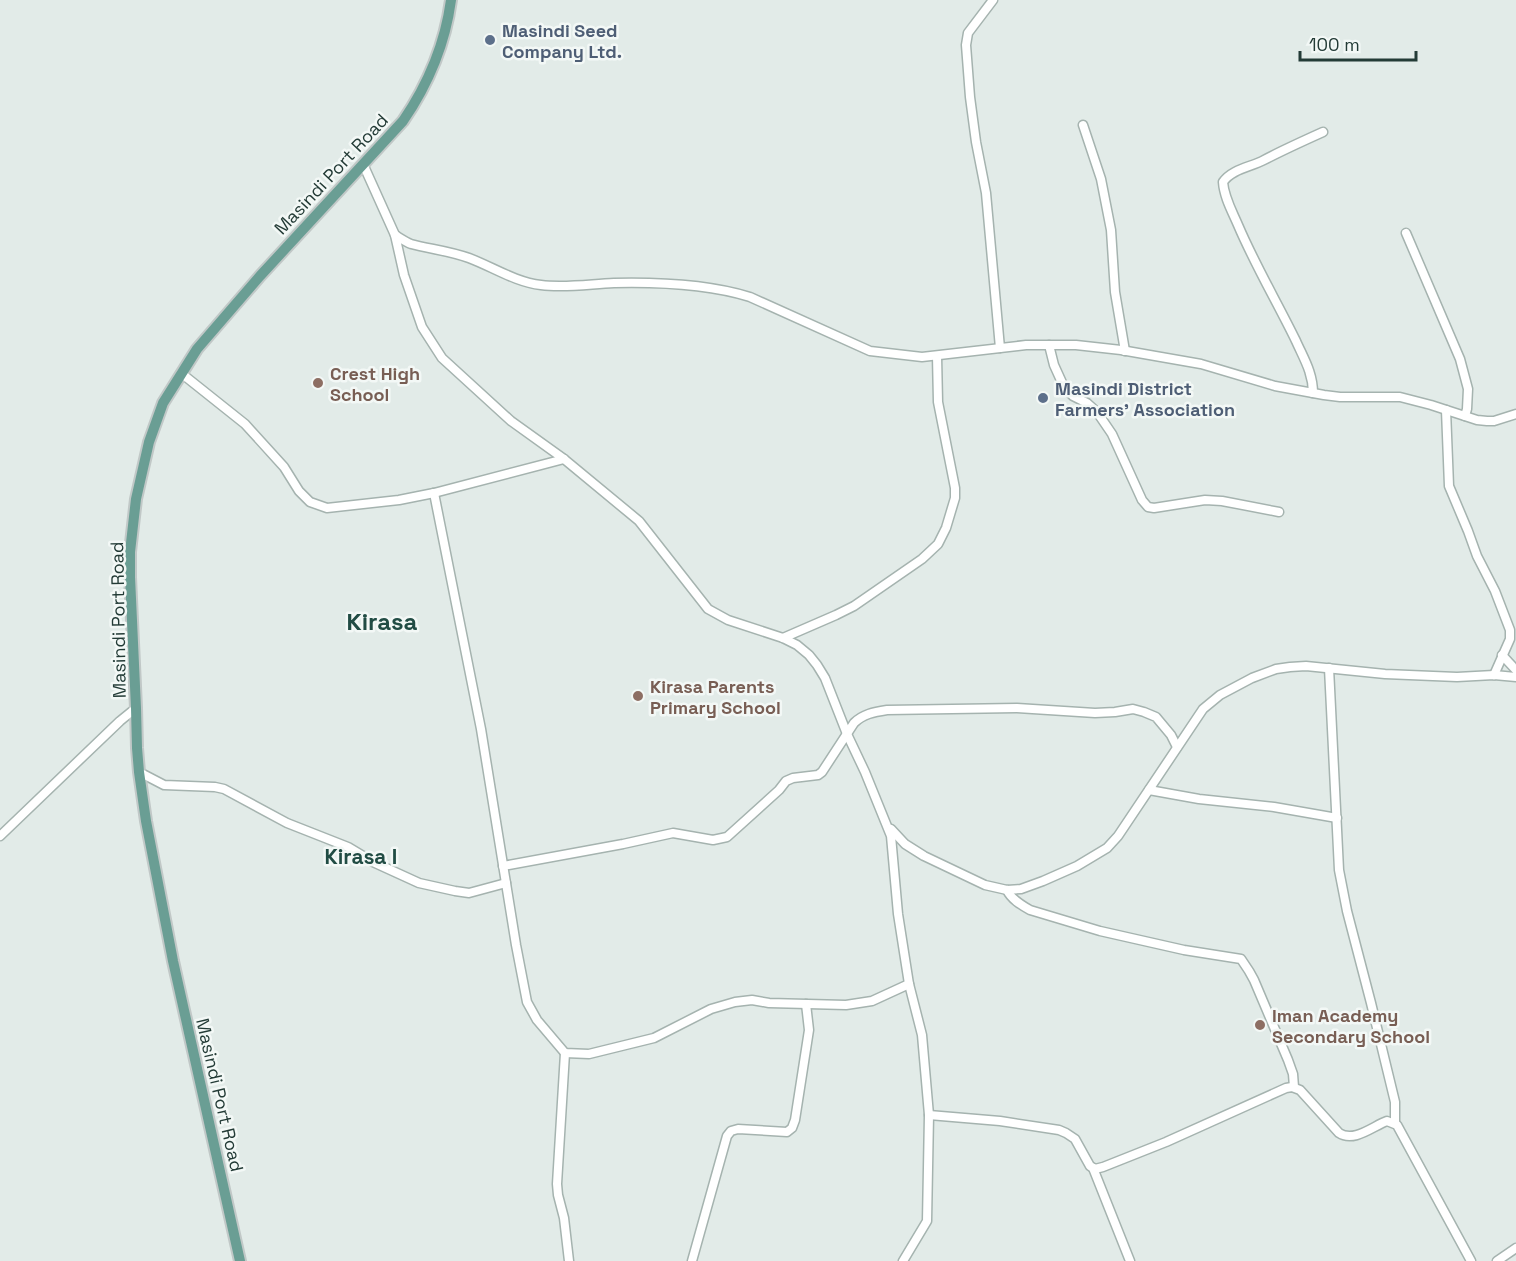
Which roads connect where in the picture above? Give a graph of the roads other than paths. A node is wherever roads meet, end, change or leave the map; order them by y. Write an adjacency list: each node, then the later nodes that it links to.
1 (452, 0): 5 (main road, Masindi Port Road)
2 (990, 2): 9 (street)
3 (1083, 125): 10 (street)
4 (1323, 132): 13 (street)
5 (363, 164): 7 (street); 12 (main road, Masindi Port Road)
6 (1407, 233): 16 (street)
7 (395, 235): 11 (street); 17 (street)
8 (1049, 345): 9 (street); 10 (street); 19 (street)
9 (1000, 348): 11 (street)
10 (1125, 351): 13 (street)
11 (937, 356): 20 (street)
12 (182, 373): 18 (street); 26 (main road, Masindi Port Road)
13 (1313, 393): 14 (street)
14 (1446, 410): 16 (street); 21 (street)
15 (1516, 414): 16 (street)
16 (1465, 416)
17 (564, 459): 18 (street); 20 (street)
18 (434, 493): 34 (street)
19 (1279, 512)
20 (783, 638): 27 (street)
21 (1502, 655): 23 (street); 24 (street)
22 (1329, 668): 24 (street); 28 (street); 31 (street)
23 (1516, 670)
24 (1494, 675): 25 (street)
25 (1516, 677)
26 (136, 708): 29 (main road, Masindi Port Road); 33 (street)
27 (847, 734): 28 (street); 32 (street); 34 (street)
28 (1177, 747): 30 (street)
29 (138, 772): 35 (street); 45 (main road, Masindi Port Road)
30 (1149, 790): 31 (street); 36 (street)
31 (1337, 818): 42 (street)
32 (889, 827): 36 (street); 37 (street)
33 (0, 836)
34 (503, 866): 35 (street)
35 (506, 883): 39 (street)
36 (1007, 890): 40 (street)
37 (909, 984): 38 (street); 41 (street)
38 (806, 1004): 39 (street); 47 (street)
39 (565, 1053): 46 (street)
40 (1294, 1087): 42 (street); 43 (street)
41 (929, 1115): 43 (street); 48 (street)
42 (1395, 1124): 50 (street)
43 (1093, 1168): 49 (street)
44 (1516, 1248): 51 (street)
45 (240, 1261)
46 (569, 1261)
47 (692, 1261)
48 (903, 1261)
49 (1130, 1261)
50 (1471, 1261)
51 (1497, 1261)

